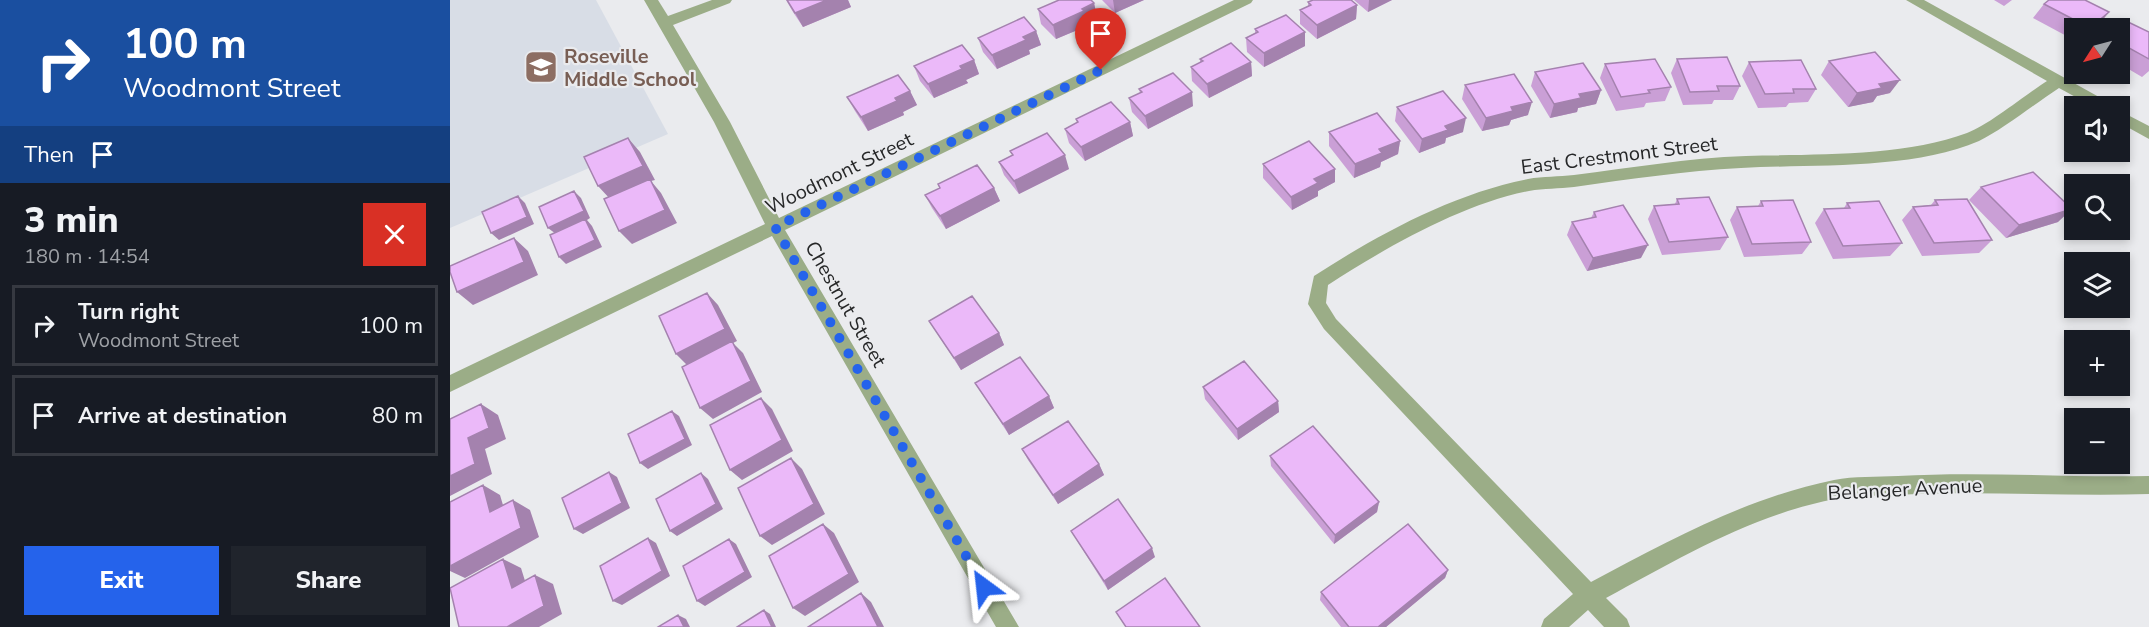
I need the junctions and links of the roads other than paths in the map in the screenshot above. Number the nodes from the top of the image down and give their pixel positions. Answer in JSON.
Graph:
{"nodes":[{"id":1,"x":651,"y":0,"type":"edge"},
{"id":2,"x":724,"y":0,"type":"edge"},
{"id":3,"x":1246,"y":0,"type":"edge"},
{"id":4,"x":1913,"y":0,"type":"edge"},
{"id":5,"x":664,"y":23,"type":"junction"},
{"id":6,"x":2058,"y":81,"type":"junction"},
{"id":7,"x":2085,"y":96,"type":"edge"},
{"id":8,"x":2130,"y":122,"type":"edge"},
{"id":9,"x":2149,"y":133,"type":"edge"},
{"id":10,"x":775,"y":227,"type":"junction"},
{"id":11,"x":450,"y":384,"type":"edge"},
{"id":12,"x":2149,"y":485,"type":"edge"},
{"id":13,"x":1588,"y":596,"type":"junction"},
{"id":14,"x":1008,"y":627,"type":"edge"},
{"id":15,"x":1552,"y":627,"type":"edge"},
{"id":16,"x":1619,"y":627,"type":"edge"}],
"edges":[{"from":1,"to":5,"type":"street","name":"Chestnut Street"},
{"from":2,"to":5,"type":"street"},
{"from":3,"to":10,"type":"street","name":"Woodmont Street"},
{"from":4,"to":6,"type":"street"},
{"from":5,"to":10,"type":"street","name":"Chestnut Street"},
{"from":6,"to":7,"type":"street"},
{"from":6,"to":13,"type":"street","name":"East Crestmont Street"},
{"from":8,"to":9,"type":"street"},
{"from":10,"to":11,"type":"street","name":"Woodmont Street"},
{"from":10,"to":14,"type":"street","name":"Chestnut Street"},
{"from":12,"to":13,"type":"street","name":"Belanger Avenue"},
{"from":13,"to":15,"type":"street","name":"Belanger Avenue"},
{"from":13,"to":16,"type":"street"}]}
